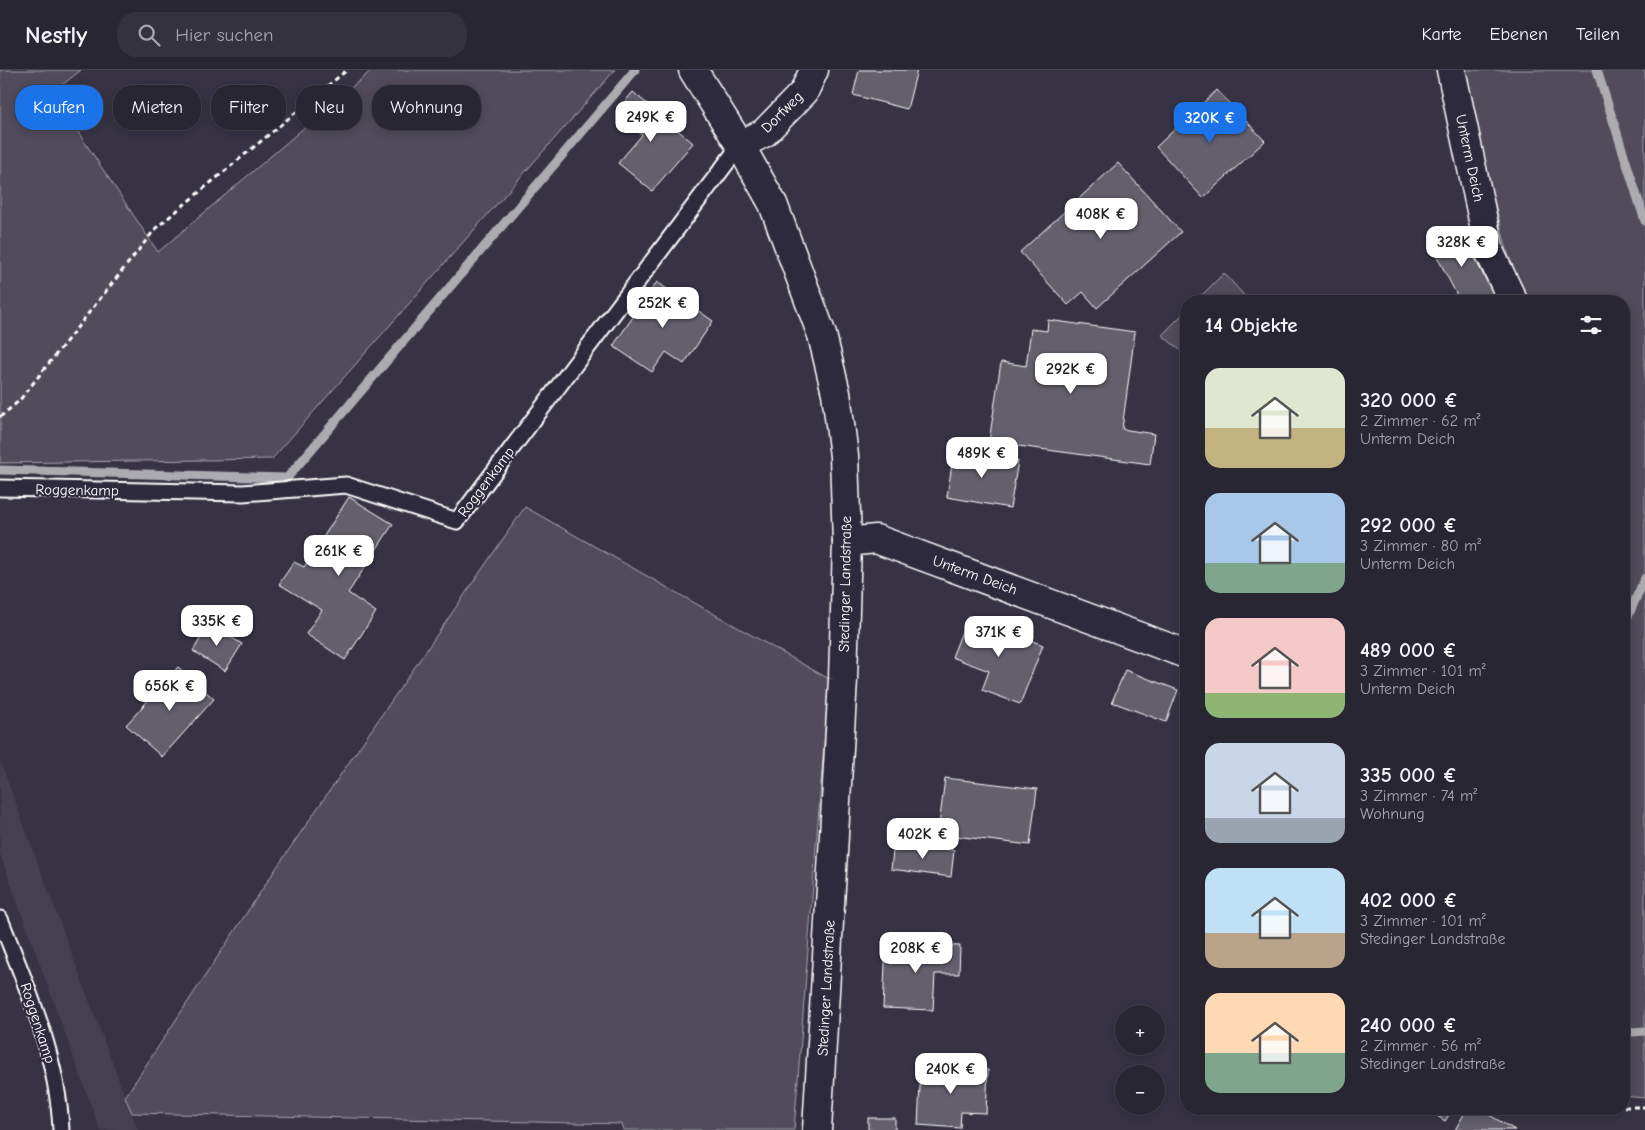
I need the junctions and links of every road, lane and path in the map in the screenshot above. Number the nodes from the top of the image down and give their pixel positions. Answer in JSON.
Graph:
{"nodes":[{"id":1,"x":347,"y":70,"type":"edge"},
{"id":2,"x":693,"y":70,"type":"edge"},
{"id":3,"x":814,"y":70,"type":"edge"},
{"id":4,"x":1451,"y":70,"type":"edge"},
{"id":5,"x":740,"y":145,"type":"junction"},
{"id":6,"x":1510,"y":295,"type":"edge"},
{"id":7,"x":0,"y":417,"type":"edge"},
{"id":8,"x":0,"y":488,"type":"edge"},
{"id":9,"x":846,"y":542,"type":"junction"},
{"id":10,"x":1180,"y":652,"type":"edge"},
{"id":11,"x":0,"y":919,"type":"edge"},
{"id":12,"x":1630,"y":1107,"type":"edge"},
{"id":13,"x":1645,"y":1107,"type":"edge"},
{"id":14,"x":60,"y":1130,"type":"edge"},
{"id":15,"x":817,"y":1130,"type":"edge"}],
"edges":[{"from":1,"to":7,"type":"path"},
{"from":2,"to":5,"type":"main road","name":"Stedinger Landstraße"},
{"from":3,"to":5,"type":"main road","name":"Dorfweg"},
{"from":4,"to":6,"type":"main road","name":"Unterm Deich"},
{"from":5,"to":8,"type":"lane","name":"Roggenkamp"},
{"from":5,"to":9,"type":"main road","name":"Stedinger Landstraße"},
{"from":9,"to":10,"type":"main road","name":"Unterm Deich"},
{"from":9,"to":15,"type":"main road","name":"Stedinger Landstraße"},
{"from":11,"to":14,"type":"lane","name":"Roggenkamp"},
{"from":12,"to":13,"type":"path"}]}
